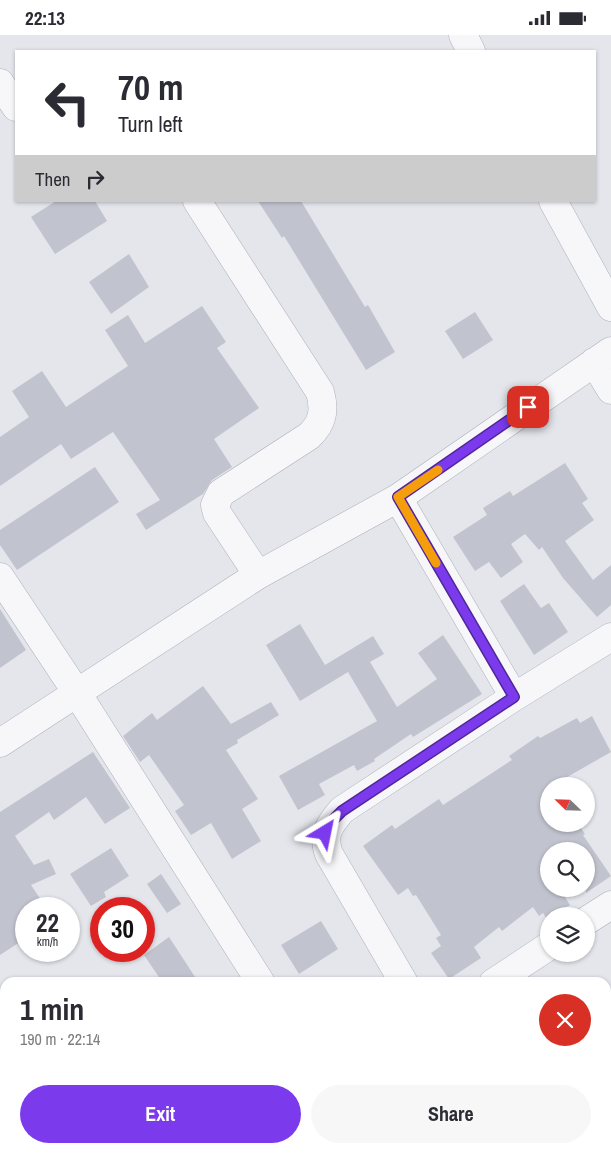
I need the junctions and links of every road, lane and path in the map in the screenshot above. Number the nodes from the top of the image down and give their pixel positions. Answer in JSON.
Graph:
{"nodes":[{"id":1,"x":462,"y":35,"type":"edge"},
{"id":2,"x":470,"y":50,"type":"edge"},
{"id":3,"x":0,"y":83,"type":"edge"},
{"id":4,"x":15,"y":106,"type":"edge"},
{"id":5,"x":198,"y":202,"type":"edge"},
{"id":6,"x":554,"y":202,"type":"edge"},
{"id":7,"x":611,"y":307,"type":"edge"},
{"id":8,"x":602,"y":356,"type":"edge"},
{"id":9,"x":611,"y":389,"type":"edge"},
{"id":10,"x":398,"y":497,"type":"junction"},
{"id":11,"x":258,"y":575,"type":"junction"},
{"id":12,"x":0,"y":577,"type":"edge"},
{"id":13,"x":611,"y":637,"type":"edge"},
{"id":14,"x":77,"y":693,"type":"junction"},
{"id":15,"x":514,"y":697,"type":"junction"},
{"id":16,"x":0,"y":743,"type":"edge"},
{"id":17,"x":611,"y":905,"type":"edge"},
{"id":18,"x":595,"y":915,"type":"edge"},
{"id":19,"x":540,"y":952,"type":"edge"},
{"id":20,"x":257,"y":977,"type":"edge"},
{"id":21,"x":400,"y":977,"type":"edge"},
{"id":22,"x":502,"y":977,"type":"edge"}],
"edges":[{"from":1,"to":2,"type":"street"},
{"from":3,"to":4,"type":"street"},
{"from":5,"to":11,"type":"street"},
{"from":6,"to":7,"type":"street"},
{"from":8,"to":9,"type":"street"},
{"from":8,"to":10,"type":"street"},
{"from":10,"to":11,"type":"street"},
{"from":10,"to":15,"type":"street"},
{"from":11,"to":14,"type":"street"},
{"from":12,"to":14,"type":"street"},
{"from":13,"to":15,"type":"street"},
{"from":14,"to":16,"type":"street"},
{"from":14,"to":20,"type":"street"},
{"from":15,"to":21,"type":"street"},
{"from":17,"to":18,"type":"street"},
{"from":19,"to":22,"type":"street"}]}
